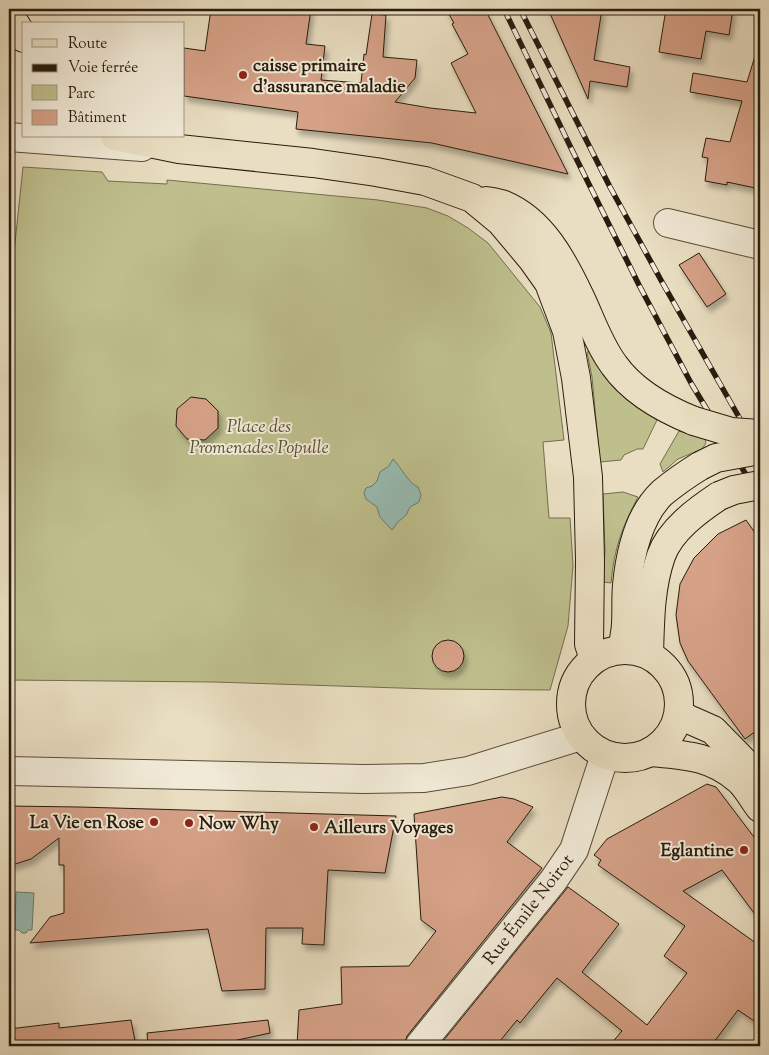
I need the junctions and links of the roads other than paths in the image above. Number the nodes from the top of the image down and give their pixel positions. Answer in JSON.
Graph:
{"nodes":[{"id":1,"x":9,"y":14,"type":"edge"},
{"id":2,"x":22,"y":35,"type":"edge"},
{"id":3,"x":9,"y":137,"type":"edge"},
{"id":4,"x":22,"y":137,"type":"edge"},
{"id":5,"x":44,"y":138,"type":"edge"},
{"id":6,"x":125,"y":138,"type":"edge"},
{"id":7,"x":179,"y":149,"type":"junction"},
{"id":8,"x":472,"y":198,"type":"junction"},
{"id":9,"x":668,"y":222,"type":"dead end"},
{"id":10,"x":760,"y":245,"type":"edge"},
{"id":11,"x":760,"y":434,"type":"edge"},
{"id":12,"x":760,"y":450,"type":"edge"},
{"id":13,"x":760,"y":485,"type":"edge"},
{"id":14,"x":621,"y":650,"type":"junction"},
{"id":15,"x":649,"y":655,"type":"junction"},
{"id":16,"x":594,"y":659,"type":"junction"},
{"id":17,"x":679,"y":715,"type":"junction"},
{"id":18,"x":581,"y":736,"type":"junction"},
{"id":19,"x":651,"y":752,"type":"junction"},
{"id":20,"x":605,"y":754,"type":"junction"},
{"id":21,"x":9,"y":771,"type":"edge"},
{"id":22,"x":760,"y":781,"type":"edge"},
{"id":23,"x":760,"y":808,"type":"edge"},
{"id":24,"x":419,"y":1046,"type":"edge"}],
"edges":[{"from":1,"to":2,"type":"main road"},
{"from":3,"to":4,"type":"street"},
{"from":5,"to":7,"type":"street"},
{"from":6,"to":7,"type":"main road"},
{"from":7,"to":8,"type":"main road"},
{"from":8,"to":11,"type":"main road","bridge":true},
{"from":8,"to":16,"type":"main road"},
{"from":9,"to":10,"type":"street"},
{"from":12,"to":14,"type":"main road","bridge":true},
{"from":13,"to":15,"type":"main road","bridge":true},
{"from":14,"to":15,"type":"main road"},
{"from":14,"to":16,"type":"main road"},
{"from":15,"to":17,"type":"main road"},
{"from":16,"to":18,"type":"main road"},
{"from":17,"to":19,"type":"main road"},
{"from":17,"to":22,"type":"main road"},
{"from":18,"to":20,"type":"main road"},
{"from":18,"to":21,"type":"street"},
{"from":19,"to":20,"type":"main road"},
{"from":19,"to":23,"type":"main road"},
{"from":20,"to":24,"type":"street","name":"Rue Émile Noirot"}]}
